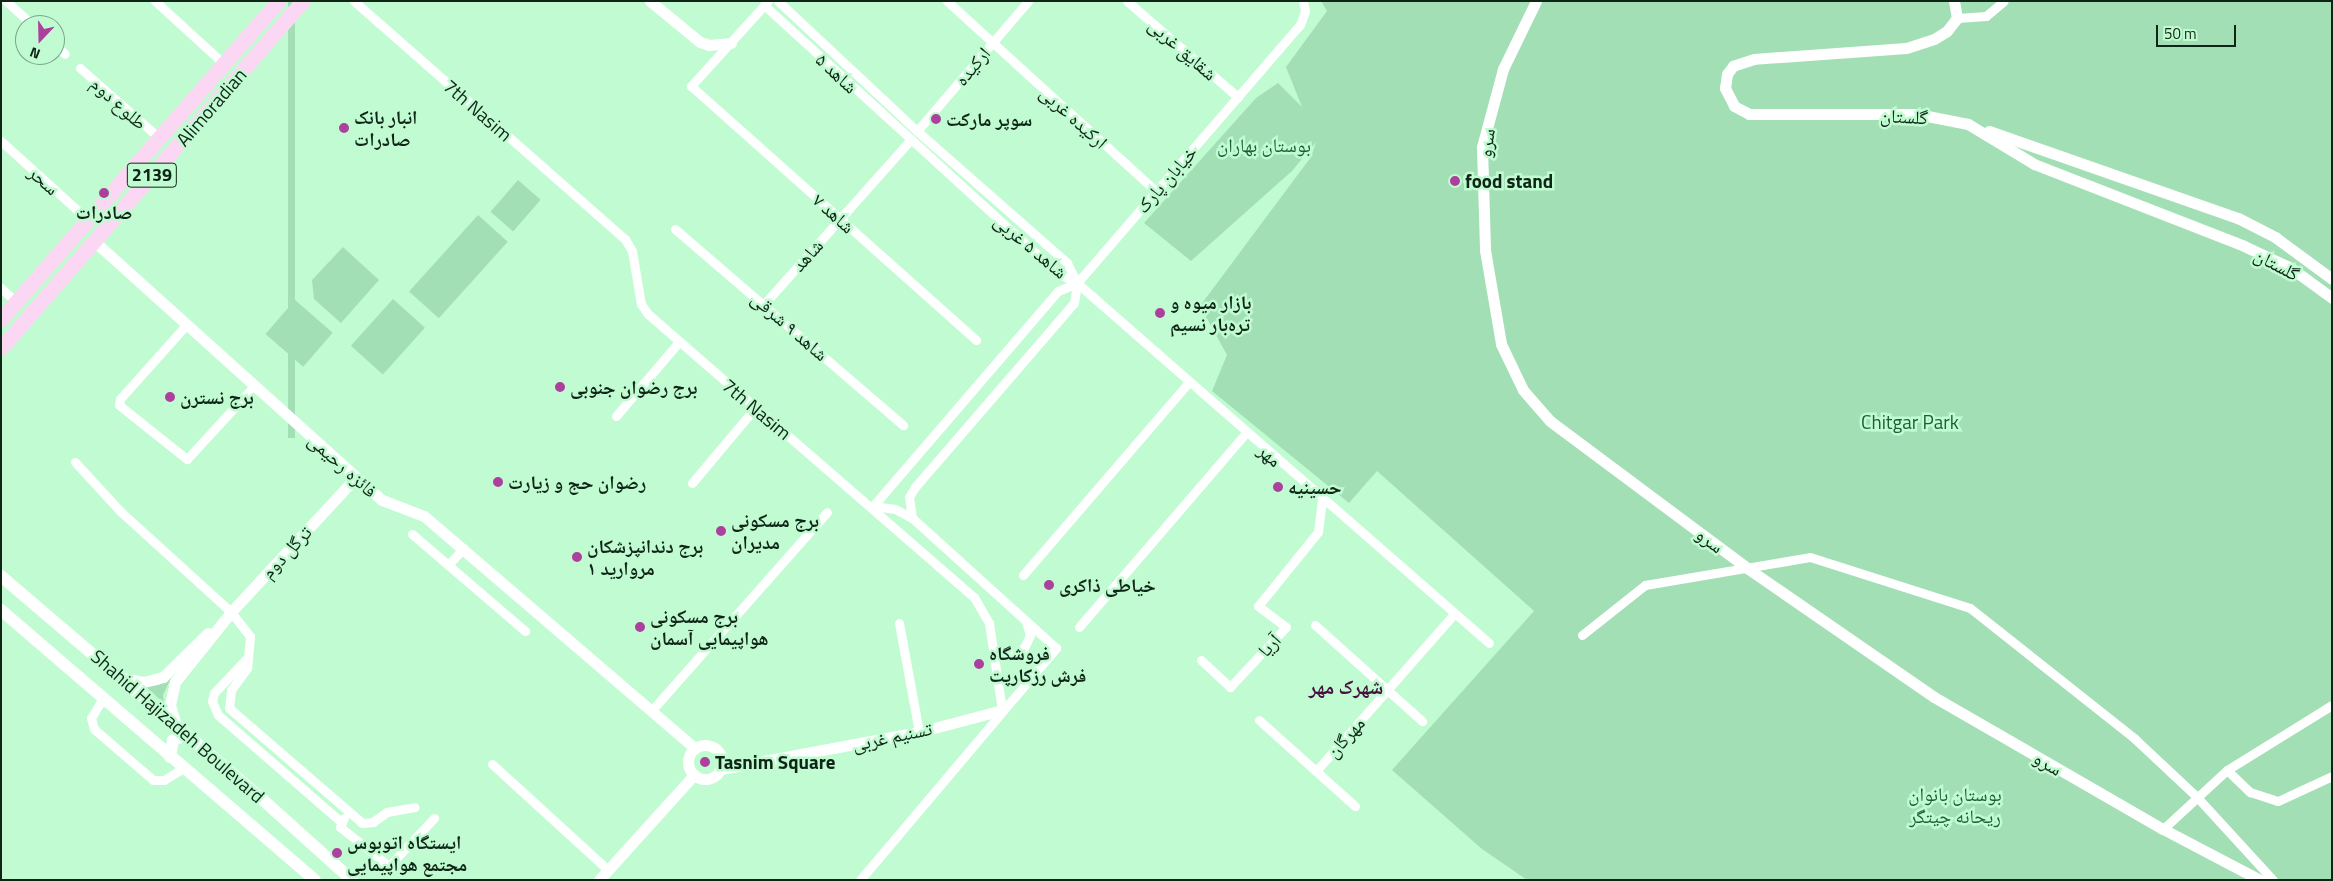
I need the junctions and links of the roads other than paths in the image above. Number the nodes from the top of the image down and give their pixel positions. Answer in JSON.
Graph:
{"nodes":[{"id":1,"x":6,"y":1,"type":"edge"},
{"id":2,"x":155,"y":1,"type":"edge"},
{"id":3,"x":278,"y":1,"type":"edge"},
{"id":4,"x":303,"y":1,"type":"edge"},
{"id":5,"x":354,"y":1,"type":"edge"},
{"id":6,"x":650,"y":1,"type":"edge"},
{"id":7,"x":778,"y":1,"type":"edge"},
{"id":8,"x":947,"y":1,"type":"edge"},
{"id":9,"x":1028,"y":1,"type":"edge"},
{"id":10,"x":1128,"y":1,"type":"edge"},
{"id":11,"x":1536,"y":1,"type":"edge"},
{"id":12,"x":1954,"y":1,"type":"edge"},
{"id":13,"x":2004,"y":1,"type":"edge"},
{"id":14,"x":1303,"y":2,"type":"edge"},
{"id":15,"x":766,"y":3,"type":"edge"},
{"id":16,"x":22,"y":15,"type":"edge"},
{"id":17,"x":1958,"y":18,"type":"junction"},
{"id":18,"x":992,"y":42,"type":"junction"},
{"id":19,"x":731,"y":44,"type":"junction"},
{"id":20,"x":223,"y":63,"type":"junction"},
{"id":21,"x":80,"y":68,"type":"dead end"},
{"id":22,"x":1238,"y":97,"type":"junction"},
{"id":23,"x":1968,"y":124,"type":"junction"},
{"id":24,"x":917,"y":131,"type":"junction"},
{"id":25,"x":159,"y":138,"type":"junction"},
{"id":26,"x":910,"y":140,"type":"junction"},
{"id":27,"x":1,"y":141,"type":"edge"},
{"id":28,"x":1156,"y":191,"type":"junction"},
{"id":29,"x":840,"y":218,"type":"junction"},
{"id":30,"x":87,"y":219,"type":"junction"},
{"id":31,"x":675,"y":229,"type":"dead end"},
{"id":32,"x":94,"y":241,"type":"junction"},
{"id":33,"x":2332,"y":279,"type":"edge"},
{"id":34,"x":1077,"y":283,"type":"junction"},
{"id":35,"x":1,"y":288,"type":"edge"},
{"id":36,"x":2332,"y":298,"type":"edge"},
{"id":37,"x":16,"y":302,"type":"junction"},
{"id":38,"x":765,"y":303,"type":"junction"},
{"id":39,"x":1,"y":319,"type":"edge"},
{"id":40,"x":187,"y":324,"type":"junction"},
{"id":41,"x":976,"y":340,"type":"dead end"},
{"id":42,"x":678,"y":343,"type":"junction"},
{"id":43,"x":1,"y":348,"type":"edge"},
{"id":44,"x":1189,"y":382,"type":"junction"},
{"id":45,"x":255,"y":385,"type":"junction"},
{"id":46,"x":755,"y":408,"type":"junction"},
{"id":47,"x":616,"y":416,"type":"dead end"},
{"id":48,"x":903,"y":425,"type":"dead end"},
{"id":49,"x":1246,"y":433,"type":"junction"},
{"id":50,"x":75,"y":462,"type":"dead end"},
{"id":51,"x":356,"y":477,"type":"junction"},
{"id":52,"x":692,"y":484,"type":"dead end"},
{"id":53,"x":1322,"y":500,"type":"junction"},
{"id":54,"x":872,"y":506,"type":"junction"},
{"id":55,"x":827,"y":512,"type":"dead end"},
{"id":56,"x":912,"y":518,"type":"junction"},
{"id":57,"x":412,"y":534,"type":"dead end"},
{"id":58,"x":464,"y":548,"type":"junction"},
{"id":59,"x":448,"y":565,"type":"junction"},
{"id":60,"x":1747,"y":568,"type":"junction"},
{"id":61,"x":1023,"y":575,"type":"dead end"},
{"id":62,"x":1,"y":576,"type":"edge"},
{"id":63,"x":1,"y":610,"type":"edge"},
{"id":64,"x":230,"y":612,"type":"junction"},
{"id":65,"x":1454,"y":614,"type":"junction"},
{"id":66,"x":1026,"y":621,"type":"junction"},
{"id":67,"x":899,"y":623,"type":"dead end"},
{"id":68,"x":1315,"y":625,"type":"dead end"},
{"id":69,"x":1079,"y":627,"type":"dead end"},
{"id":70,"x":216,"y":628,"type":"junction"},
{"id":71,"x":525,"y":631,"type":"dead end"},
{"id":72,"x":1582,"y":635,"type":"dead end"},
{"id":73,"x":1489,"y":643,"type":"dead end"},
{"id":74,"x":994,"y":653,"type":"junction"},
{"id":75,"x":246,"y":659,"type":"junction"},
{"id":76,"x":1201,"y":660,"type":"dead end"},
{"id":77,"x":123,"y":678,"type":"junction"},
{"id":78,"x":1387,"y":690,"type":"junction"},
{"id":79,"x":103,"y":698,"type":"junction"},
{"id":80,"x":2332,"y":706,"type":"edge"},
{"id":81,"x":652,"y":710,"type":"junction"},
{"id":82,"x":1002,"y":710,"type":"junction"},
{"id":83,"x":1259,"y":720,"type":"dead end"},
{"id":84,"x":1422,"y":721,"type":"dead end"},
{"id":85,"x":181,"y":731,"type":"junction"},
{"id":86,"x":919,"y":732,"type":"junction"},
{"id":87,"x":696,"y":748,"type":"junction"},
{"id":88,"x":170,"y":757,"type":"junction"},
{"id":89,"x":492,"y":764,"type":"dead end"},
{"id":90,"x":183,"y":768,"type":"junction"},
{"id":91,"x":722,"y":769,"type":"junction"},
{"id":92,"x":2227,"y":770,"type":"junction"},
{"id":93,"x":1316,"y":771,"type":"junction"},
{"id":94,"x":694,"y":775,"type":"junction"},
{"id":95,"x":2332,"y":776,"type":"edge"},
{"id":96,"x":2196,"y":796,"type":"junction"},
{"id":97,"x":1356,"y":806,"type":"dead end"},
{"id":98,"x":415,"y":807,"type":"dead end"},
{"id":99,"x":349,"y":812,"type":"junction"},
{"id":100,"x":434,"y":818,"type":"dead end"},
{"id":101,"x":341,"y":822,"type":"junction"},
{"id":102,"x":2163,"y":829,"type":"junction"},
{"id":103,"x":608,"y":870,"type":"junction"},
{"id":104,"x":315,"y":880,"type":"edge"},
{"id":105,"x":352,"y":880,"type":"edge"},
{"id":106,"x":599,"y":880,"type":"edge"},
{"id":107,"x":860,"y":880,"type":"edge"},
{"id":108,"x":2260,"y":880,"type":"edge"},
{"id":109,"x":2273,"y":880,"type":"edge"}],
"edges":[{"from":1,"to":16,"type":"street"},
{"from":2,"to":20,"type":"street"},
{"from":3,"to":20,"type":"main road","name":"Alimoradian","number":"2139"},
{"from":4,"to":32,"type":"main road","name":"Alimoradian","number":"2139"},
{"from":5,"to":42,"type":"street","name":"7th Nasim"},
{"from":6,"to":19,"type":"street"},
{"from":7,"to":24,"type":"street","name":"شاهد ۵"},
{"from":8,"to":18,"type":"street","name":"ارکیده غربی"},
{"from":9,"to":18,"type":"street","name":"ارکیده"},
{"from":10,"to":22,"type":"street","name":"شقایق غربی"},
{"from":11,"to":60,"type":"street","name":"سرو"},
{"from":12,"to":17,"type":"street"},
{"from":13,"to":17,"type":"street"},
{"from":14,"to":22,"type":"street","name":"خیابان پارک"},
{"from":15,"to":19,"type":"street"},
{"from":15,"to":26,"type":"street","name":"شاهد ۵"},
{"from":17,"to":23,"type":"street","name":"گلستان"},
{"from":18,"to":24,"type":"street","name":"ارکیده"},
{"from":18,"to":28,"type":"street","name":"ارکیده غربی"},
{"from":19,"to":29,"type":"street","name":"شاهد ۷"},
{"from":20,"to":25,"type":"main road","name":"Alimoradian","number":"2139"},
{"from":21,"to":25,"type":"street","name":"طلوع دوم"},
{"from":22,"to":28,"type":"street","name":"خیابان پارک"},
{"from":23,"to":33,"type":"street"},
{"from":23,"to":36,"type":"street","name":"گلستان"},
{"from":24,"to":34,"type":"street","name":"شاهد ۵ غربی"},
{"from":25,"to":30,"type":"main road","name":"Alimoradian","number":"2139"},
{"from":26,"to":29,"type":"street","name":"شاهد"},
{"from":26,"to":34,"type":"street","name":"شاهد ۵ غربی"},
{"from":27,"to":30,"type":"street","name":"سحر"},
{"from":28,"to":34,"type":"street","name":"خیابان پارک"},
{"from":29,"to":38,"type":"street","name":"شاهد"},
{"from":29,"to":41,"type":"street","name":"شاهد ۷"},
{"from":30,"to":37,"type":"main road","name":"Alimoradian","number":"2139"},
{"from":31,"to":38,"type":"street","name":"شاهد ۹ شرقی"},
{"from":32,"to":40,"type":"street","name":"فائزه رحیمی"},
{"from":32,"to":43,"type":"main road","name":"Alimoradian","number":"2139"},
{"from":34,"to":44,"type":"street","name":"مهر"},
{"from":34,"to":54,"type":"street","name":"خیابان پارک"},
{"from":34,"to":56,"type":"street","name":"خیابان پارک"},
{"from":35,"to":37,"type":"street"},
{"from":37,"to":39,"type":"main road","name":"Alimoradian","number":"2139"},
{"from":38,"to":48,"type":"street","name":"شاهد ۹ شرقی"},
{"from":40,"to":45,"type":"street","name":"فائزه رحیمی"},
{"from":40,"to":45,"type":"street"},
{"from":42,"to":46,"type":"street","name":"7th Nasim"},
{"from":42,"to":47,"type":"street"},
{"from":44,"to":49,"type":"street","name":"مهر"},
{"from":44,"to":61,"type":"street"},
{"from":45,"to":51,"type":"street","name":"فائزه رحیمی"},
{"from":46,"to":52,"type":"street"},
{"from":46,"to":54,"type":"street","name":"7th Nasim"},
{"from":49,"to":53,"type":"street","name":"مهر"},
{"from":49,"to":69,"type":"street"},
{"from":50,"to":64,"type":"street"},
{"from":51,"to":58,"type":"street","name":"فائزه رحیمی"},
{"from":51,"to":64,"type":"street","name":"ترگل دوم"},
{"from":53,"to":65,"type":"street","name":"مهر"},
{"from":53,"to":76,"type":"street","name":"آریا"},
{"from":54,"to":56,"type":"street"},
{"from":54,"to":74,"type":"street","name":"7th Nasim"},
{"from":55,"to":81,"type":"street"},
{"from":56,"to":66,"type":"street"},
{"from":57,"to":59,"type":"street"},
{"from":58,"to":59,"type":"street"},
{"from":58,"to":81,"type":"street","name":"فائزه رحیمی"},
{"from":59,"to":71,"type":"street"},
{"from":60,"to":72,"type":"street"},
{"from":60,"to":96,"type":"street"},
{"from":60,"to":102,"type":"street","name":"سرو"},
{"from":62,"to":77,"type":"main road","name":"Shahid Hajizadeh Boulevard"},
{"from":63,"to":79,"type":"main road","name":"Shahid Hajizadeh Boulevard"},
{"from":64,"to":70,"type":"street","name":"ترگل دوم"},
{"from":64,"to":75,"type":"street"},
{"from":65,"to":73,"type":"street","name":"مهر"},
{"from":65,"to":78,"type":"street","name":"مهرگان"},
{"from":66,"to":74,"type":"street"},
{"from":66,"to":82,"type":"street"},
{"from":67,"to":86,"type":"street"},
{"from":68,"to":78,"type":"street"},
{"from":70,"to":77,"type":"street","name":"ترگل دوم"},
{"from":70,"to":85,"type":"street","name":"ترگل دوم"},
{"from":74,"to":82,"type":"street","name":"7th Nasim"},
{"from":75,"to":99,"type":"street"},
{"from":75,"to":101,"type":"street"},
{"from":77,"to":85,"type":"main road","name":"Shahid Hajizadeh Boulevard"},
{"from":78,"to":84,"type":"street"},
{"from":78,"to":93,"type":"street","name":"مهرگان"},
{"from":79,"to":88,"type":"main road","name":"Shahid Hajizadeh Boulevard"},
{"from":79,"to":90,"type":"street"},
{"from":80,"to":92,"type":"street"},
{"from":81,"to":87,"type":"street","name":"فائزه رحیمی"},
{"from":82,"to":86,"type":"street","name":"تسنیم غربی"},
{"from":82,"to":107,"type":"street"},
{"from":83,"to":93,"type":"street"},
{"from":85,"to":88,"type":"main road"},
{"from":85,"to":105,"type":"main road","name":"Shahid Hajizadeh Boulevard"},
{"from":86,"to":91,"type":"street","name":"تسنیم غربی"},
{"from":87,"to":91,"type":"street"},
{"from":87,"to":94,"type":"street"},
{"from":88,"to":90,"type":"main road","name":"Shahid Hajizadeh Boulevard"},
{"from":89,"to":103,"type":"street"},
{"from":90,"to":104,"type":"main road","name":"Shahid Hajizadeh Boulevard"},
{"from":91,"to":94,"type":"street"},
{"from":92,"to":95,"type":"street"},
{"from":92,"to":96,"type":"street"},
{"from":93,"to":97,"type":"street"},
{"from":94,"to":103,"type":"street"},
{"from":96,"to":102,"type":"street"},
{"from":96,"to":109,"type":"street"},
{"from":98,"to":99,"type":"street"},
{"from":99,"to":101,"type":"street"},
{"from":100,"to":101,"type":"street"},
{"from":102,"to":108,"type":"street","name":"سرو"},
{"from":103,"to":106,"type":"street"}]}
